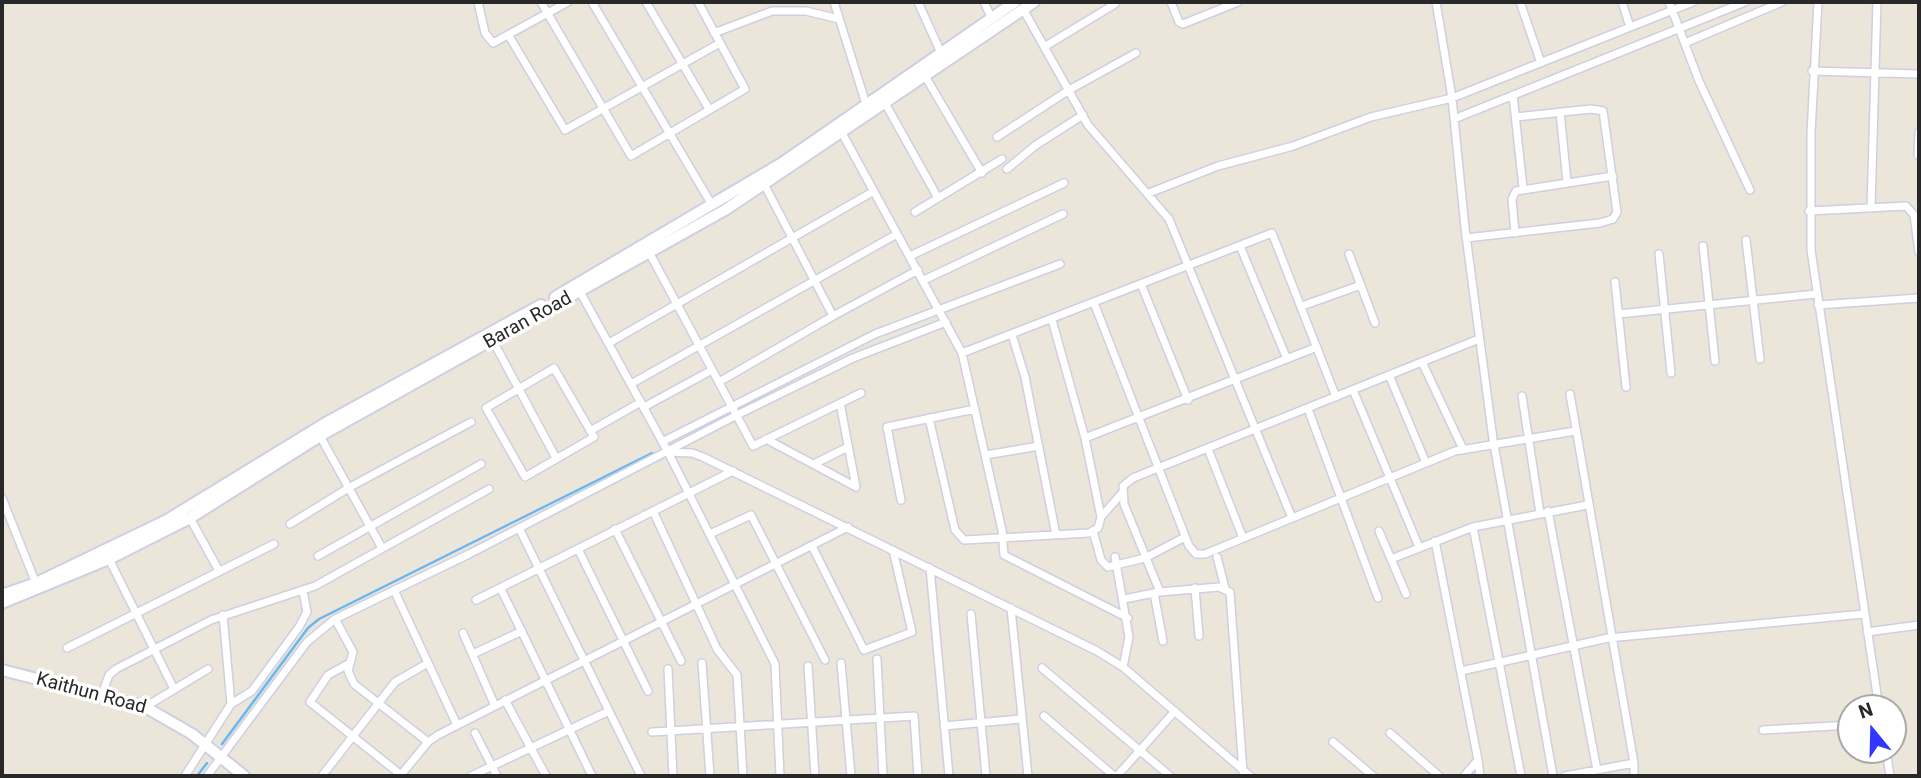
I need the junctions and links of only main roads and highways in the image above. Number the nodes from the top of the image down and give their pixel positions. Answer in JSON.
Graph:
{"nodes":[{"id":1,"x":1034,"y":2,"type":"edge"},
{"id":2,"x":1017,"y":4,"type":"edge"},
{"id":3,"x":578,"y":288,"type":"junction"},
{"id":4,"x":251,"y":473,"type":"junction"},
{"id":5,"x":37,"y":586,"type":"junction"},
{"id":6,"x":2,"y":594,"type":"edge"},
{"id":7,"x":2,"y":603,"type":"edge"},
{"id":8,"x":2,"y":670,"type":"edge"},
{"id":9,"x":244,"y":776,"type":"edge"}],
"edges":[{"from":1,"to":2,"type":"main road","name":"Baran Road"},
{"from":2,"to":3,"type":"main road","name":"Baran Road"},
{"from":2,"to":3,"type":"main road","name":"Baran Road"},
{"from":3,"to":4,"type":"main road","name":"Baran Road"},
{"from":3,"to":4,"type":"main road","name":"Baran Road"},
{"from":4,"to":5,"type":"main road","name":"Baran Road"},
{"from":4,"to":5,"type":"main road","name":"Baran Road"},
{"from":5,"to":6,"type":"main road","name":"Baran Road"},
{"from":5,"to":7,"type":"main road","name":"Baran Road"},
{"from":8,"to":9,"type":"main road","name":"Kaithun Road"}]}
